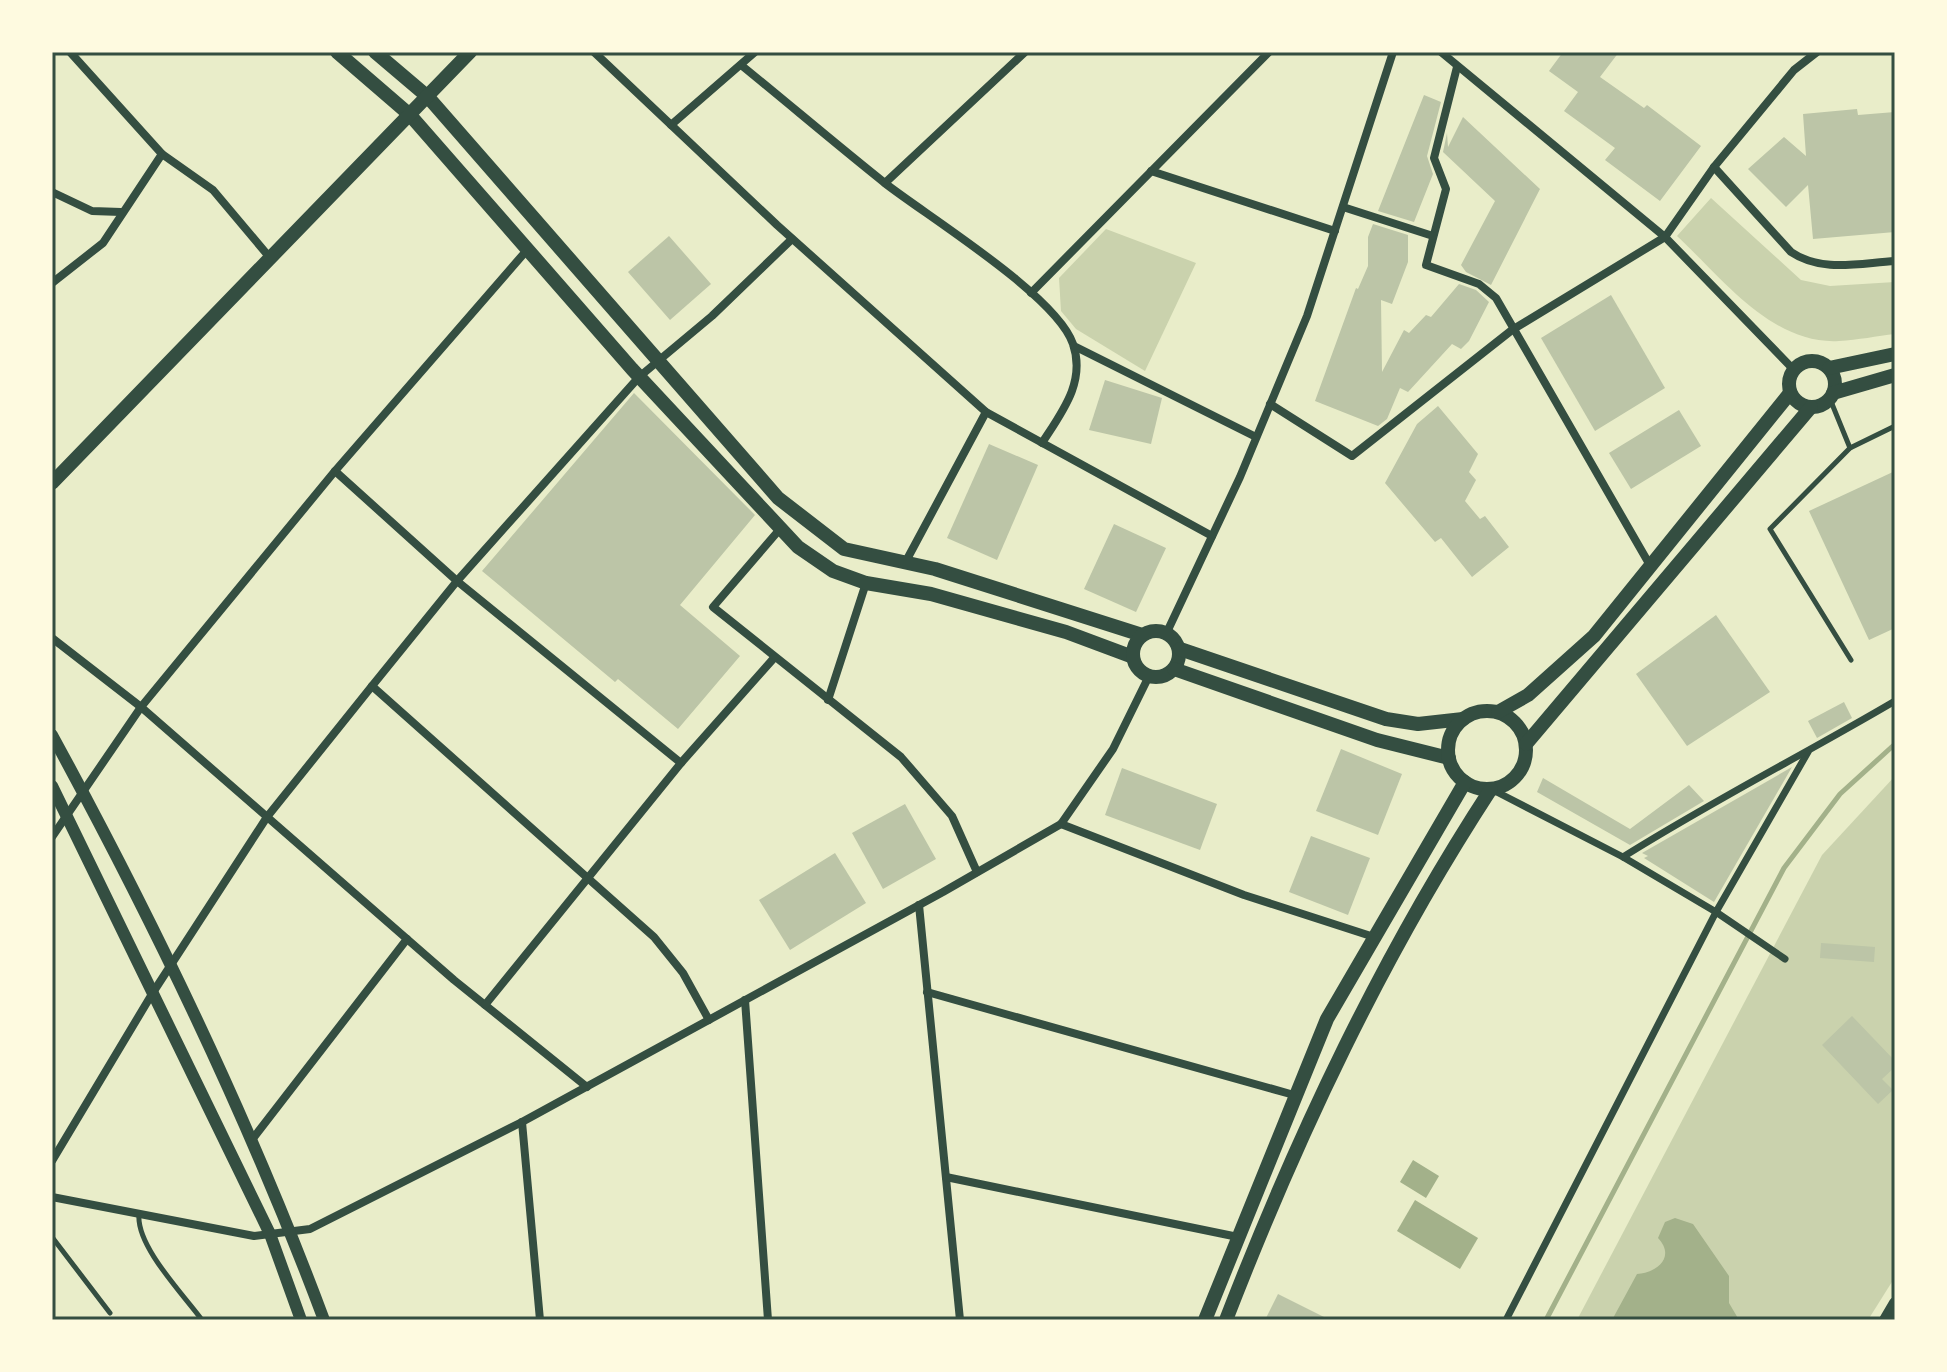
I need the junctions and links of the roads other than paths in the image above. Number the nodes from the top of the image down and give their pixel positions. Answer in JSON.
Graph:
{"nodes":[{"id":1,"x":70,"y":52,"type":"edge"},
{"id":2,"x":337,"y":52,"type":"edge"},
{"id":3,"x":375,"y":52,"type":"edge"},
{"id":4,"x":470,"y":52,"type":"edge"},
{"id":5,"x":594,"y":52,"type":"edge"},
{"id":6,"x":755,"y":52,"type":"edge"},
{"id":7,"x":1025,"y":52,"type":"edge"},
{"id":8,"x":1269,"y":52,"type":"edge"},
{"id":9,"x":1393,"y":52,"type":"edge"},
{"id":10,"x":1441,"y":52,"type":"edge"},
{"id":11,"x":1817,"y":52,"type":"edge"},
{"id":12,"x":741,"y":65,"type":"junction"},
{"id":13,"x":1457,"y":67,"type":"junction"},
{"id":14,"x":428,"y":97,"type":"junction"},
{"id":15,"x":410,"y":115,"type":"junction"},
{"id":16,"x":671,"y":125,"type":"junction"},
{"id":17,"x":162,"y":154,"type":"junction"},
{"id":18,"x":1714,"y":167,"type":"junction"},
{"id":19,"x":1151,"y":171,"type":"junction"},
{"id":20,"x":885,"y":183,"type":"junction"},
{"id":21,"x":52,"y":192,"type":"edge"},
{"id":22,"x":1343,"y":207,"type":"junction"},
{"id":23,"x":121,"y":212,"type":"junction"},
{"id":24,"x":1335,"y":231,"type":"junction"},
{"id":25,"x":1433,"y":236,"type":"junction"},
{"id":26,"x":1665,"y":237,"type":"junction"},
{"id":27,"x":792,"y":239,"type":"junction"},
{"id":28,"x":527,"y":250,"type":"junction"},
{"id":29,"x":271,"y":259,"type":"junction"},
{"id":30,"x":1895,"y":261,"type":"edge"},
{"id":31,"x":52,"y":283,"type":"edge"},
{"id":32,"x":1031,"y":293,"type":"junction"},
{"id":33,"x":1512,"y":330,"type":"junction"},
{"id":34,"x":1074,"y":346,"type":"junction"},
{"id":35,"x":1895,"y":354,"type":"edge"},
{"id":36,"x":657,"y":362,"type":"junction"},
{"id":37,"x":1829,"y":368,"type":"junction"},
{"id":38,"x":1793,"y":369,"type":"junction"},
{"id":39,"x":1895,"y":375,"type":"edge"},
{"id":40,"x":639,"y":377,"type":"junction"},
{"id":41,"x":1790,"y":393,"type":"junction"},
{"id":42,"x":1832,"y":396,"type":"junction"},
{"id":43,"x":1270,"y":404,"type":"junction"},
{"id":44,"x":1811,"y":407,"type":"junction"},
{"id":45,"x":986,"y":412,"type":"junction"},
{"id":46,"x":1895,"y":426,"type":"edge"},
{"id":47,"x":1256,"y":437,"type":"junction"},
{"id":48,"x":1042,"y":443,"type":"junction"},
{"id":49,"x":1850,"y":448,"type":"junction"},
{"id":50,"x":335,"y":471,"type":"junction"},
{"id":51,"x":52,"y":483,"type":"edge"},
{"id":52,"x":780,"y":529,"type":"junction"},
{"id":53,"x":1212,"y":536,"type":"junction"},
{"id":54,"x":904,"y":563,"type":"junction"},
{"id":55,"x":1651,"y":567,"type":"junction"},
{"id":56,"x":457,"y":581,"type":"junction"},
{"id":57,"x":866,"y":583,"type":"junction"},
{"id":58,"x":1167,"y":632,"type":"junction"},
{"id":59,"x":1142,"y":635,"type":"junction"},
{"id":60,"x":52,"y":638,"type":"edge"},
{"id":61,"x":1180,"y":649,"type":"junction"},
{"id":62,"x":1133,"y":657,"type":"junction"},
{"id":63,"x":774,"y":658,"type":"junction"},
{"id":64,"x":1851,"y":660,"type":"dead end"},
{"id":65,"x":1174,"y":669,"type":"junction"},
{"id":66,"x":1149,"y":676,"type":"junction"},
{"id":67,"x":372,"y":686,"type":"junction"},
{"id":68,"x":828,"y":700,"type":"junction"},
{"id":69,"x":1895,"y":701,"type":"edge"},
{"id":70,"x":141,"y":707,"type":"junction"},
{"id":71,"x":1498,"y":712,"type":"junction"},
{"id":72,"x":1463,"y":719,"type":"junction"},
{"id":73,"x":52,"y":735,"type":"edge"},
{"id":74,"x":1526,"y":744,"type":"junction"},
{"id":75,"x":1808,"y":752,"type":"junction"},
{"id":76,"x":1449,"y":758,"type":"junction"},
{"id":77,"x":681,"y":763,"type":"junction"},
{"id":78,"x":1465,"y":782,"type":"junction"},
{"id":79,"x":52,"y":786,"type":"edge"},
{"id":80,"x":1491,"y":789,"type":"junction"},
{"id":81,"x":83,"y":792,"type":"junction"},
{"id":82,"x":67,"y":815,"type":"junction"},
{"id":83,"x":267,"y":817,"type":"junction"},
{"id":84,"x":1061,"y":824,"type":"junction"},
{"id":85,"x":52,"y":837,"type":"edge"},
{"id":86,"x":1623,"y":857,"type":"junction"},
{"id":87,"x":977,"y":872,"type":"junction"},
{"id":88,"x":587,"y":879,"type":"junction"},
{"id":89,"x":919,"y":905,"type":"junction"},
{"id":90,"x":1716,"y":912,"type":"junction"},
{"id":91,"x":1374,"y":937,"type":"junction"},
{"id":92,"x":407,"y":939,"type":"junction"},
{"id":93,"x":1785,"y":959,"type":"dead end"},
{"id":94,"x":172,"y":964,"type":"junction"},
{"id":95,"x":927,"y":992,"type":"junction"},
{"id":96,"x":152,"y":994,"type":"junction"},
{"id":97,"x":745,"y":1000,"type":"junction"},
{"id":98,"x":485,"y":1005,"type":"junction"},
{"id":99,"x":709,"y":1020,"type":"junction"},
{"id":100,"x":587,"y":1087,"type":"junction"},
{"id":101,"x":1294,"y":1095,"type":"junction"},
{"id":102,"x":522,"y":1122,"type":"junction"},
{"id":103,"x":251,"y":1141,"type":"junction"},
{"id":104,"x":52,"y":1161,"type":"edge"},
{"id":105,"x":946,"y":1177,"type":"junction"},
{"id":106,"x":52,"y":1197,"type":"edge"},
{"id":107,"x":139,"y":1214,"type":"junction"},
{"id":108,"x":291,"y":1232,"type":"junction"},
{"id":109,"x":270,"y":1234,"type":"junction"},
{"id":110,"x":52,"y":1237,"type":"edge"},
{"id":111,"x":1238,"y":1237,"type":"junction"},
{"id":112,"x":1895,"y":1303,"type":"edge"},
{"id":113,"x":110,"y":1313,"type":"dead end"},
{"id":114,"x":202,"y":1320,"type":"edge"},
{"id":115,"x":301,"y":1320,"type":"edge"},
{"id":116,"x":324,"y":1320,"type":"edge"},
{"id":117,"x":540,"y":1320,"type":"edge"},
{"id":118,"x":768,"y":1320,"type":"edge"},
{"id":119,"x":960,"y":1320,"type":"edge"},
{"id":120,"x":1205,"y":1320,"type":"edge"},
{"id":121,"x":1226,"y":1320,"type":"edge"},
{"id":122,"x":1506,"y":1320,"type":"edge"},
{"id":123,"x":1885,"y":1320,"type":"edge"}],
"edges":[{"from":1,"to":17,"type":"street"},
{"from":2,"to":15,"type":"main road"},
{"from":3,"to":14,"type":"main road"},
{"from":4,"to":14,"type":"main road"},
{"from":5,"to":16,"type":"street"},
{"from":6,"to":12,"type":"street"},
{"from":7,"to":20,"type":"street"},
{"from":8,"to":19,"type":"street"},
{"from":9,"to":22,"type":"street"},
{"from":10,"to":13,"type":"street"},
{"from":11,"to":18,"type":"street"},
{"from":12,"to":16,"type":"street"},
{"from":12,"to":20,"type":"street"},
{"from":13,"to":25,"type":"street"},
{"from":13,"to":26,"type":"street"},
{"from":14,"to":15,"type":"main road"},
{"from":14,"to":36,"type":"main road"},
{"from":15,"to":28,"type":"main road"},
{"from":15,"to":29,"type":"main road"},
{"from":16,"to":27,"type":"street"},
{"from":17,"to":23,"type":"street"},
{"from":17,"to":29,"type":"street"},
{"from":18,"to":26,"type":"street"},
{"from":18,"to":30,"type":"street"},
{"from":19,"to":24,"type":"street"},
{"from":19,"to":32,"type":"street"},
{"from":20,"to":32,"type":"street"},
{"from":21,"to":23,"type":"street"},
{"from":22,"to":24,"type":"street"},
{"from":22,"to":25,"type":"street"},
{"from":23,"to":31,"type":"street"},
{"from":24,"to":43,"type":"street"},
{"from":25,"to":33,"type":"street"},
{"from":26,"to":33,"type":"street"},
{"from":26,"to":38,"type":"street"},
{"from":27,"to":36,"type":"street"},
{"from":27,"to":45,"type":"street"},
{"from":28,"to":40,"type":"main road"},
{"from":28,"to":50,"type":"street"},
{"from":29,"to":51,"type":"main road"},
{"from":32,"to":34,"type":"street"},
{"from":33,"to":43,"type":"street"},
{"from":33,"to":55,"type":"street"},
{"from":34,"to":47,"type":"street"},
{"from":34,"to":48,"type":"street"},
{"from":35,"to":37,"type":"main road"},
{"from":36,"to":40,"type":"street"},
{"from":36,"to":54,"type":"main road"},
{"from":37,"to":38,"type":"main road"},
{"from":37,"to":42,"type":"main road"},
{"from":38,"to":41,"type":"main road"},
{"from":39,"to":42,"type":"main road"},
{"from":40,"to":52,"type":"main road"},
{"from":40,"to":56,"type":"street"},
{"from":41,"to":44,"type":"main road"},
{"from":41,"to":55,"type":"main road"},
{"from":42,"to":44,"type":"main road"},
{"from":42,"to":49,"type":"lane"},
{"from":43,"to":47,"type":"street"},
{"from":44,"to":74,"type":"main road"},
{"from":45,"to":48,"type":"street"},
{"from":45,"to":54,"type":"street"},
{"from":46,"to":49,"type":"lane"},
{"from":47,"to":53,"type":"street"},
{"from":48,"to":53,"type":"street"},
{"from":49,"to":64,"type":"lane"},
{"from":50,"to":56,"type":"street"},
{"from":50,"to":70,"type":"street"},
{"from":52,"to":57,"type":"main road"},
{"from":52,"to":63,"type":"street"},
{"from":53,"to":58,"type":"street"},
{"from":54,"to":59,"type":"main road"},
{"from":55,"to":71,"type":"main road"},
{"from":56,"to":67,"type":"street"},
{"from":56,"to":77,"type":"street"},
{"from":57,"to":62,"type":"main road"},
{"from":57,"to":68,"type":"street"},
{"from":58,"to":59,"type":"main road"},
{"from":58,"to":61,"type":"main road"},
{"from":59,"to":62,"type":"main road"},
{"from":60,"to":70,"type":"street"},
{"from":61,"to":65,"type":"main road"},
{"from":61,"to":72,"type":"main road"},
{"from":62,"to":66,"type":"main road"},
{"from":63,"to":68,"type":"street"},
{"from":63,"to":77,"type":"street"},
{"from":65,"to":66,"type":"main road"},
{"from":65,"to":76,"type":"main road"},
{"from":66,"to":84,"type":"street"},
{"from":67,"to":83,"type":"street"},
{"from":67,"to":88,"type":"street"},
{"from":68,"to":87,"type":"street"},
{"from":69,"to":75,"type":"street"},
{"from":70,"to":81,"type":"street"},
{"from":70,"to":83,"type":"street"},
{"from":71,"to":72,"type":"main road"},
{"from":71,"to":74,"type":"main road"},
{"from":72,"to":76,"type":"main road"},
{"from":73,"to":81,"type":"street"},
{"from":74,"to":80,"type":"main road"},
{"from":75,"to":86,"type":"street"},
{"from":75,"to":90,"type":"street"},
{"from":76,"to":78,"type":"main road"},
{"from":77,"to":88,"type":"street"},
{"from":78,"to":80,"type":"main road"},
{"from":78,"to":91,"type":"main road"},
{"from":79,"to":82,"type":"street"},
{"from":80,"to":86,"type":"street"},
{"from":80,"to":121,"type":"main road"},
{"from":81,"to":82,"type":"street"},
{"from":81,"to":94,"type":"street"},
{"from":82,"to":85,"type":"street"},
{"from":82,"to":96,"type":"street"},
{"from":83,"to":92,"type":"street"},
{"from":83,"to":94,"type":"street"},
{"from":84,"to":87,"type":"street"},
{"from":84,"to":91,"type":"street"},
{"from":86,"to":90,"type":"street"},
{"from":87,"to":89,"type":"street"},
{"from":88,"to":98,"type":"street"},
{"from":88,"to":99,"type":"street"},
{"from":89,"to":95,"type":"street"},
{"from":89,"to":97,"type":"street"},
{"from":90,"to":93,"type":"street"},
{"from":90,"to":122,"type":"street"},
{"from":91,"to":101,"type":"main road"},
{"from":92,"to":98,"type":"street"},
{"from":92,"to":103,"type":"street"},
{"from":94,"to":96,"type":"street"},
{"from":94,"to":103,"type":"street"},
{"from":95,"to":101,"type":"street"},
{"from":95,"to":105,"type":"street"},
{"from":96,"to":104,"type":"street"},
{"from":96,"to":109,"type":"street"},
{"from":97,"to":99,"type":"street"},
{"from":97,"to":118,"type":"street"},
{"from":98,"to":100,"type":"street"},
{"from":99,"to":100,"type":"street"},
{"from":100,"to":102,"type":"street"},
{"from":101,"to":111,"type":"main road"},
{"from":102,"to":108,"type":"street"},
{"from":102,"to":117,"type":"street"},
{"from":103,"to":108,"type":"street"},
{"from":105,"to":111,"type":"street"},
{"from":105,"to":119,"type":"street"},
{"from":106,"to":107,"type":"street"},
{"from":107,"to":109,"type":"street"},
{"from":107,"to":114,"type":"lane"},
{"from":108,"to":109,"type":"street"},
{"from":108,"to":116,"type":"street"},
{"from":109,"to":115,"type":"street"},
{"from":110,"to":113,"type":"lane"},
{"from":111,"to":120,"type":"main road"},
{"from":112,"to":123,"type":"street"}]}
